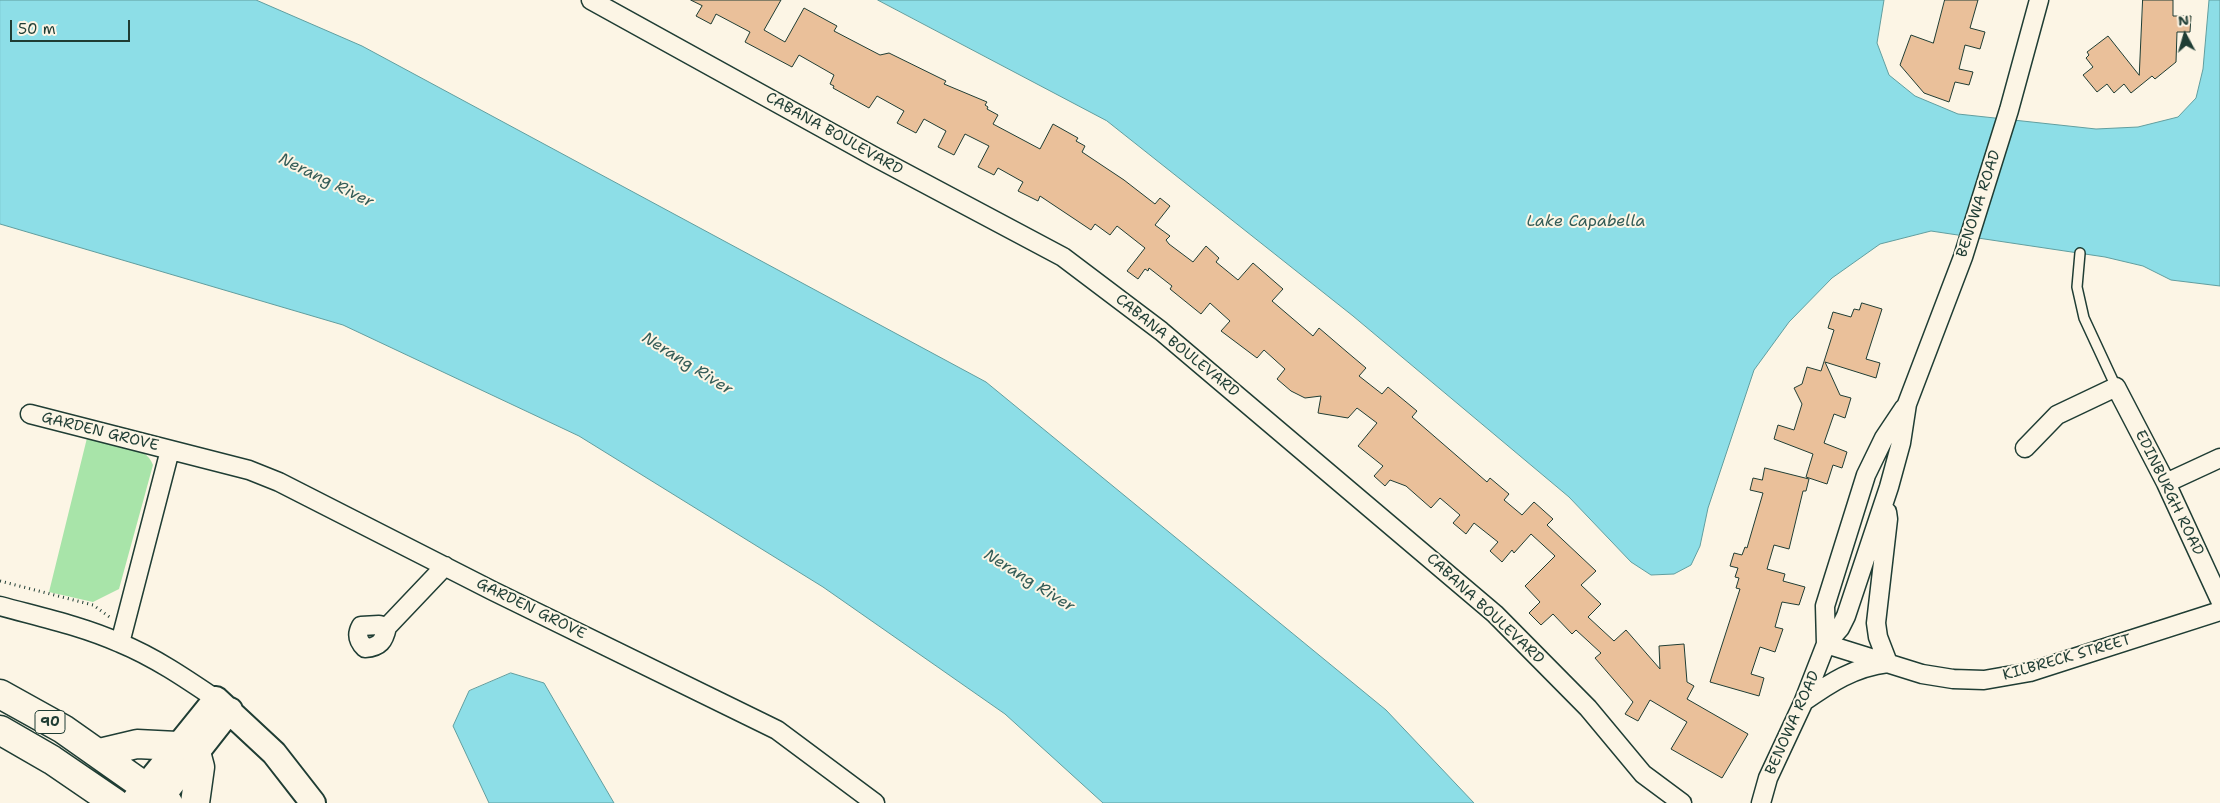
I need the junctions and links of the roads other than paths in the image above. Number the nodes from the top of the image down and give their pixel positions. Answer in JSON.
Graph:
{"nodes":[{"id":1,"x":591,"y":0,"type":"edge"},
{"id":2,"x":2039,"y":0,"type":"edge"},
{"id":3,"x":2080,"y":253,"type":"dead end"},
{"id":4,"x":2116,"y":387,"type":"junction"},
{"id":5,"x":1907,"y":404,"type":"junction"},
{"id":6,"x":30,"y":414,"type":"dead end"},
{"id":7,"x":2025,"y":448,"type":"dead end"},
{"id":8,"x":170,"y":450,"type":"junction"},
{"id":9,"x":2220,"y":458,"type":"edge"},
{"id":10,"x":2166,"y":483,"type":"junction"},
{"id":11,"x":1885,"y":502,"type":"junction"},
{"id":12,"x":445,"y":566,"type":"junction"},
{"id":13,"x":2220,"y":600,"type":"edge"},
{"id":14,"x":0,"y":606,"type":"edge"},
{"id":15,"x":2220,"y":611,"type":"edge"},
{"id":16,"x":388,"y":627,"type":"dead end"},
{"id":17,"x":120,"y":643,"type":"junction"},
{"id":18,"x":1826,"y":644,"type":"junction"},
{"id":19,"x":1888,"y":663,"type":"junction"},
{"id":20,"x":0,"y":694,"type":"edge"},
{"id":21,"x":1803,"y":703,"type":"junction"},
{"id":22,"x":223,"y":704,"type":"junction"},
{"id":23,"x":0,"y":730,"type":"edge"},
{"id":24,"x":187,"y":749,"type":"junction"},
{"id":25,"x":99,"y":753,"type":"junction"},
{"id":26,"x":86,"y":793,"type":"edge"},
{"id":27,"x":153,"y":799,"type":"edge"},
{"id":28,"x":115,"y":803,"type":"edge"},
{"id":29,"x":195,"y":803,"type":"edge"},
{"id":30,"x":313,"y":803,"type":"edge"},
{"id":31,"x":875,"y":803,"type":"edge"},
{"id":32,"x":1682,"y":803,"type":"edge"},
{"id":33,"x":1761,"y":803,"type":"edge"}],
"edges":[{"from":1,"to":32,"type":"street","name":"CABANA BOULEVARD"},
{"from":2,"to":5,"type":"street","name":"BENOWA ROAD"},
{"from":3,"to":4,"type":"lane"},
{"from":4,"to":7,"type":"street"},
{"from":4,"to":10,"type":"street","name":"EDINBURGH ROAD"},
{"from":5,"to":11,"type":"street","name":"BENOWA ROAD"},
{"from":5,"to":18,"type":"street","name":"BENOWA ROAD"},
{"from":6,"to":8,"type":"street","name":"GARDEN GROVE"},
{"from":8,"to":12,"type":"street","name":"GARDEN GROVE"},
{"from":8,"to":17,"type":"street","name":"GARDEN GROVE"},
{"from":9,"to":10,"type":"street"},
{"from":10,"to":13,"type":"street","name":"EDINBURGH ROAD"},
{"from":11,"to":18,"type":"street","name":"BENOWA ROAD"},
{"from":11,"to":19,"type":"street"},
{"from":12,"to":16,"type":"street"},
{"from":12,"to":31,"type":"street","name":"GARDEN GROVE"},
{"from":14,"to":17,"type":"street"},
{"from":15,"to":19,"type":"street","name":"KILBRECK STREET"},
{"from":17,"to":22,"type":"street"},
{"from":18,"to":19,"type":"street","name":"KILBRECK STREET"},
{"from":18,"to":21,"type":"street","name":"BENOWA ROAD"},
{"from":19,"to":21,"type":"street"},
{"from":20,"to":25,"type":"main road","number":"90"},
{"from":21,"to":33,"type":"street","name":"BENOWA ROAD"},
{"from":22,"to":24,"type":"street"},
{"from":22,"to":30,"type":"street"},
{"from":23,"to":26,"type":"main road","number":"90"},
{"from":24,"to":25,"type":"main road"},
{"from":24,"to":27,"type":"street"},
{"from":24,"to":29,"type":"main road"},
{"from":25,"to":27,"type":"main road","number":"90"},
{"from":26,"to":28,"type":"main road","number":"90"}]}
